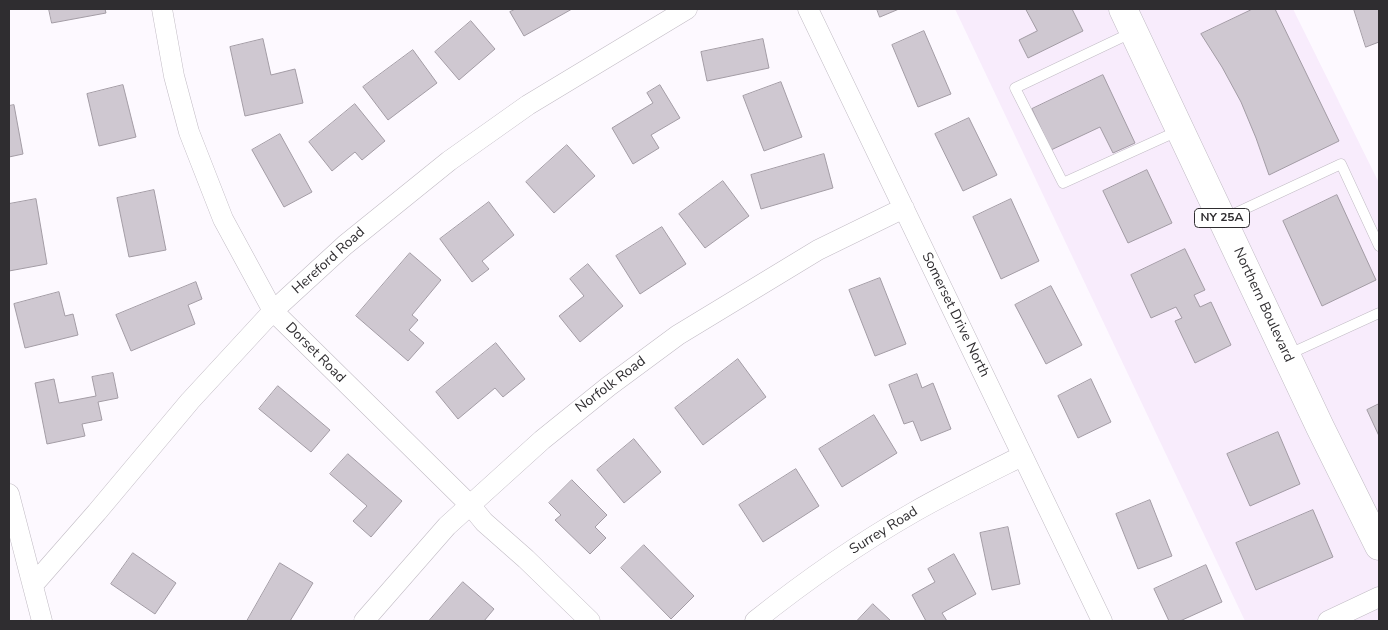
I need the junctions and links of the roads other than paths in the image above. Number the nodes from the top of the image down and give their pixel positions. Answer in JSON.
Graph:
{"nodes":[{"id":1,"x":162,"y":9,"type":"edge"},
{"id":2,"x":687,"y":9,"type":"edge"},
{"id":3,"x":808,"y":9,"type":"edge"},
{"id":4,"x":1129,"y":20,"type":"edge"},
{"id":5,"x":1180,"y":130,"type":"junction"},
{"id":6,"x":904,"y":208,"type":"junction"},
{"id":7,"x":1222,"y":219,"type":"junction"},
{"id":8,"x":1379,"y":246,"type":"edge"},
{"id":9,"x":273,"y":312,"type":"junction"},
{"id":10,"x":1379,"y":313,"type":"edge"},
{"id":11,"x":1286,"y":355,"type":"junction"},
{"id":12,"x":1022,"y":456,"type":"junction"},
{"id":13,"x":9,"y":494,"type":"edge"},
{"id":14,"x":471,"y":506,"type":"junction"},
{"id":15,"x":1379,"y":546,"type":"edge"},
{"id":16,"x":33,"y":585,"type":"junction"},
{"id":17,"x":1379,"y":597,"type":"edge"},
{"id":18,"x":42,"y":621,"type":"edge"},
{"id":19,"x":364,"y":621,"type":"edge"},
{"id":20,"x":590,"y":621,"type":"edge"},
{"id":21,"x":755,"y":621,"type":"edge"},
{"id":22,"x":1102,"y":621,"type":"edge"},
{"id":23,"x":1328,"y":621,"type":"edge"}],
"edges":[{"from":1,"to":9,"type":"street","name":"Dorset Road"},
{"from":2,"to":9,"type":"street","name":"Hereford Road"},
{"from":3,"to":6,"type":"street","name":"Somerset Drive North"},
{"from":4,"to":5,"type":"main road","name":"Northern Boulevard","number":"NY 25A"},
{"from":4,"to":5,"type":"lane"},
{"from":5,"to":7,"type":"main road","name":"Northern Boulevard","number":"NY 25A"},
{"from":6,"to":12,"type":"street","name":"Somerset Drive North"},
{"from":6,"to":14,"type":"street","name":"Norfolk Road"},
{"from":7,"to":8,"type":"lane"},
{"from":7,"to":11,"type":"main road","name":"Northern Boulevard","number":"NY 25A"},
{"from":9,"to":14,"type":"street","name":"Dorset Road"},
{"from":9,"to":16,"type":"street","name":"Hereford Road"},
{"from":10,"to":11,"type":"lane"},
{"from":11,"to":15,"type":"main road","name":"Northern Boulevard","number":"NY 25A"},
{"from":12,"to":21,"type":"street","name":"Surrey Road"},
{"from":12,"to":22,"type":"street","name":"Somerset Drive North"},
{"from":13,"to":16,"type":"street"},
{"from":14,"to":19,"type":"street","name":"Norfolk Road"},
{"from":14,"to":20,"type":"street","name":"Dorset Road"},
{"from":16,"to":18,"type":"street"},
{"from":17,"to":23,"type":"street"}]}
